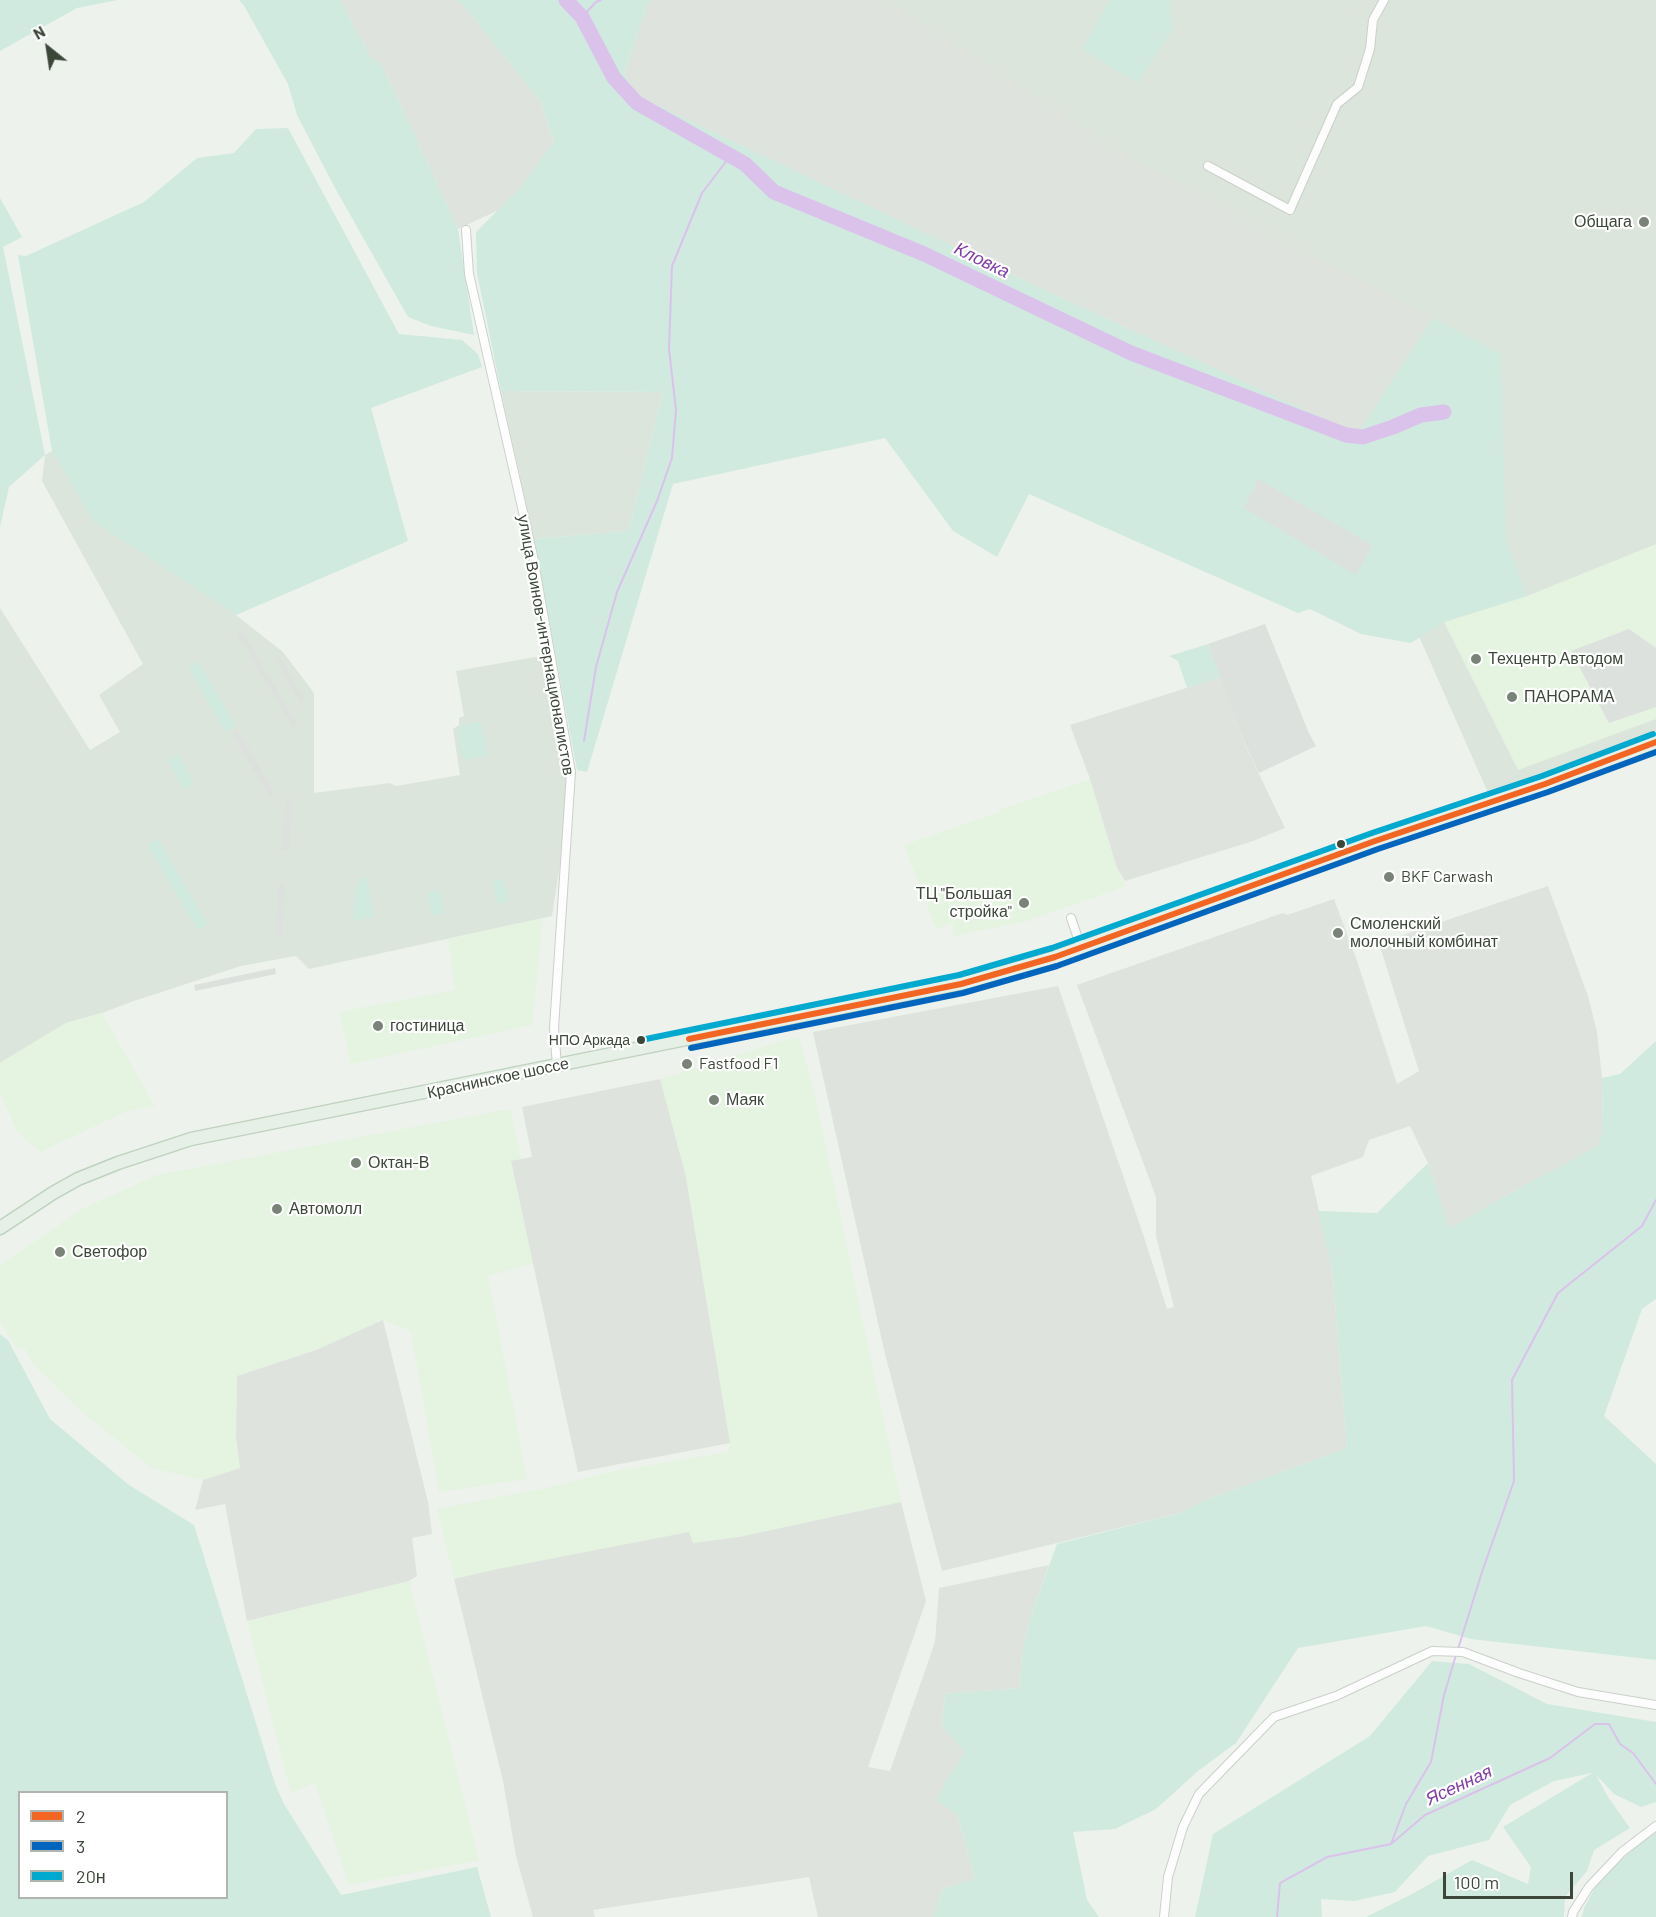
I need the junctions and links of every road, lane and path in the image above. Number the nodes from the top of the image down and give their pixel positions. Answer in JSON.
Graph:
{"nodes":[{"id":1,"x":1384,"y":0,"type":"edge"},
{"id":2,"x":1208,"y":166,"type":"dead end"},
{"id":3,"x":466,"y":230,"type":"dead end"},
{"id":4,"x":1656,"y":742,"type":"edge"},
{"id":5,"x":1071,"y":918,"type":"dead end"},
{"id":6,"x":1081,"y":947,"type":"junction"},
{"id":7,"x":556,"y":1066,"type":"junction"},
{"id":8,"x":0,"y":1228,"type":"edge"},
{"id":9,"x":1656,"y":1705,"type":"edge"},
{"id":10,"x":1656,"y":1826,"type":"edge"},
{"id":11,"x":1164,"y":1917,"type":"edge"},
{"id":12,"x":1572,"y":1917,"type":"edge"}],
"edges":[{"from":1,"to":2,"type":"street"},
{"from":3,"to":7,"type":"street","name":"улица Воинов-интернационалистов"},
{"from":4,"to":6,"type":"main road","name":"Краснинское шоссе"},
{"from":5,"to":6,"type":"street"},
{"from":6,"to":7,"type":"main road","name":"Краснинское шоссе"},
{"from":7,"to":8,"type":"main road","name":"Краснинское шоссе"},
{"from":9,"to":11,"type":"street"},
{"from":10,"to":12,"type":"street"}]}
